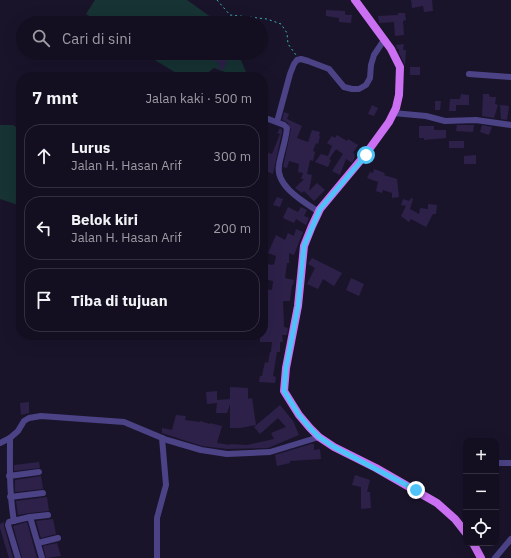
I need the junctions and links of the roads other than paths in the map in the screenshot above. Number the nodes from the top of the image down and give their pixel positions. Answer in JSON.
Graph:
{"nodes":[{"id":1,"x":355,"y":0,"type":"edge"},
{"id":2,"x":384,"y":40,"type":"junction"},
{"id":3,"x":469,"y":74,"type":"dead end"},
{"id":4,"x":511,"y":77,"type":"edge"},
{"id":5,"x":393,"y":113,"type":"junction"},
{"id":6,"x":268,"y":119,"type":"edge"},
{"id":7,"x":277,"y":122,"type":"junction"},
{"id":8,"x":511,"y":125,"type":"edge"},
{"id":9,"x":319,"y":212,"type":"junction"},
{"id":10,"x":319,"y":437,"type":"junction"},
{"id":11,"x":10,"y":438,"type":"junction"},
{"id":12,"x":162,"y":438,"type":"junction"},
{"id":13,"x":0,"y":443,"type":"edge"},
{"id":14,"x":499,"y":463,"type":"edge"},
{"id":15,"x":511,"y":463,"type":"edge"},
{"id":16,"x":39,"y":472,"type":"dead end"},
{"id":17,"x":10,"y":476,"type":"junction"},
{"id":18,"x":42,"y":493,"type":"dead end"},
{"id":19,"x":10,"y":497,"type":"junction"},
{"id":20,"x":48,"y":515,"type":"dead end"},
{"id":21,"x":30,"y":517,"type":"junction"},
{"id":22,"x":14,"y":521,"type":"junction"},
{"id":23,"x":463,"y":529,"type":"edge"},
{"id":24,"x":58,"y":538,"type":"dead end"},
{"id":25,"x":511,"y":539,"type":"edge"},
{"id":26,"x":38,"y":543,"type":"junction"},
{"id":27,"x":475,"y":546,"type":"edge"},
{"id":28,"x":18,"y":558,"type":"edge"},
{"id":29,"x":42,"y":558,"type":"edge"},
{"id":30,"x":157,"y":558,"type":"edge"},
{"id":31,"x":481,"y":558,"type":"edge"},
{"id":32,"x":495,"y":558,"type":"edge"}],
"edges":[{"from":1,"to":2,"type":"main road"},
{"from":2,"to":5,"type":"main road"},
{"from":2,"to":7,"type":"street"},
{"from":3,"to":4,"type":"street"},
{"from":5,"to":8,"type":"street"},
{"from":5,"to":9,"type":"main road"},
{"from":6,"to":7,"type":"street"},
{"from":7,"to":9,"type":"street"},
{"from":9,"to":10,"type":"main road"},
{"from":10,"to":12,"type":"street"},
{"from":10,"to":23,"type":"main road"},
{"from":11,"to":12,"type":"street"},
{"from":11,"to":13,"type":"street"},
{"from":11,"to":17,"type":"street"},
{"from":12,"to":30,"type":"street"},
{"from":14,"to":15,"type":"street"},
{"from":16,"to":17,"type":"street"},
{"from":17,"to":19,"type":"street"},
{"from":18,"to":19,"type":"street"},
{"from":19,"to":22,"type":"street"},
{"from":20,"to":21,"type":"street"},
{"from":21,"to":22,"type":"street"},
{"from":21,"to":26,"type":"street"},
{"from":22,"to":28,"type":"street"},
{"from":24,"to":26,"type":"street"},
{"from":25,"to":32,"type":"street"},
{"from":26,"to":29,"type":"street"},
{"from":27,"to":31,"type":"main road"}]}
